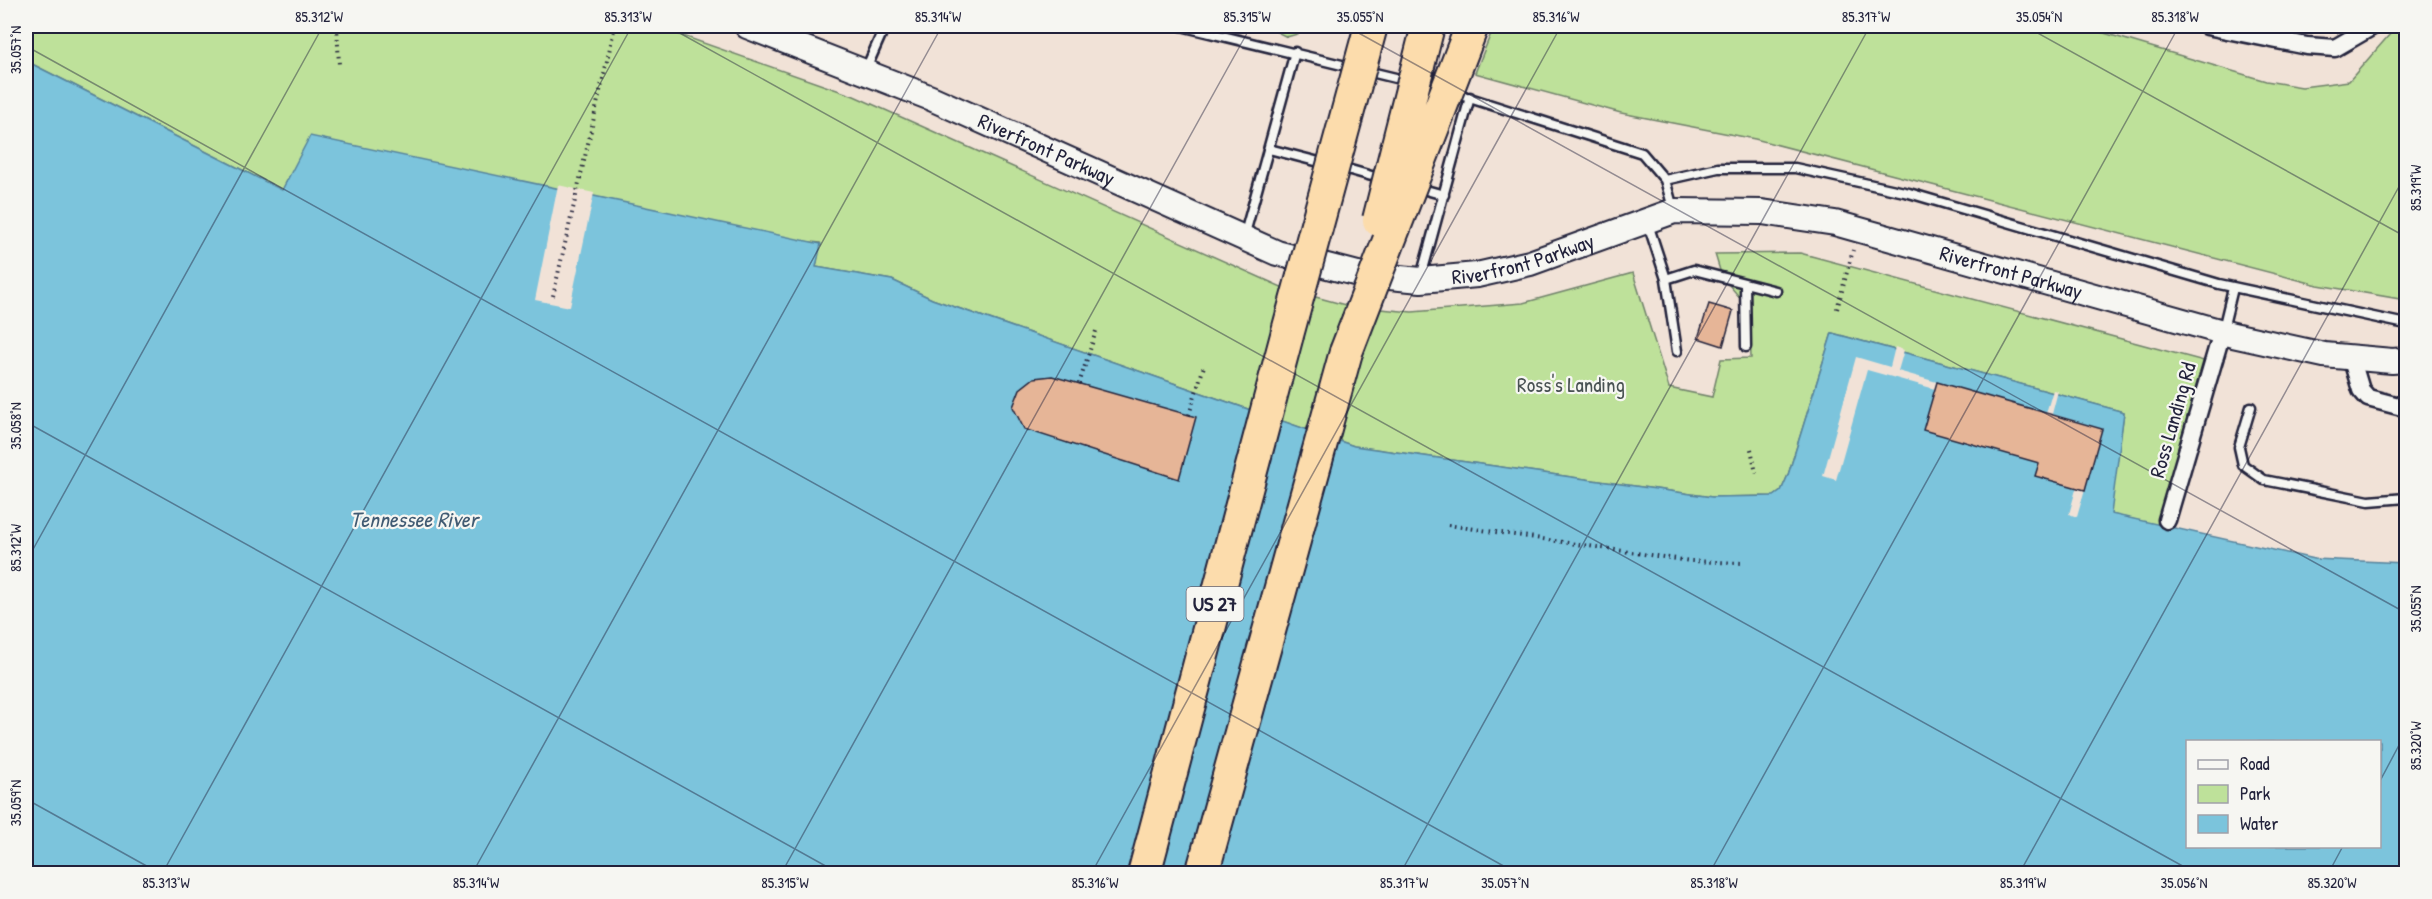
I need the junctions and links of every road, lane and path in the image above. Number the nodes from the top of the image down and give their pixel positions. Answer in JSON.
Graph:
{"nodes":[{"id":1,"x":337,"y":26,"type":"edge"},
{"id":2,"x":615,"y":26,"type":"edge"},
{"id":3,"x":747,"y":26,"type":"edge"},
{"id":4,"x":885,"y":26,"type":"edge"},
{"id":5,"x":1181,"y":26,"type":"edge"},
{"id":6,"x":1353,"y":26,"type":"edge"},
{"id":7,"x":1371,"y":26,"type":"edge"},
{"id":8,"x":1428,"y":26,"type":"edge"},
{"id":9,"x":1472,"y":26,"type":"edge"},
{"id":10,"x":2207,"y":26,"type":"edge"},
{"id":11,"x":2373,"y":26,"type":"edge"},
{"id":12,"x":1295,"y":52,"type":"junction"},
{"id":13,"x":339,"y":65,"type":"dead end"},
{"id":14,"x":866,"y":71,"type":"junction"},
{"id":15,"x":1470,"y":97,"type":"junction"},
{"id":16,"x":1269,"y":149,"type":"junction"},
{"id":17,"x":1665,"y":180,"type":"junction"},
{"id":18,"x":1444,"y":195,"type":"junction"},
{"id":19,"x":1674,"y":211,"type":"junction"},
{"id":20,"x":1647,"y":221,"type":"junction"},
{"id":21,"x":1244,"y":238,"type":"junction"},
{"id":22,"x":1854,"y":249,"type":"dead end"},
{"id":23,"x":1666,"y":279,"type":"junction"},
{"id":24,"x":1420,"y":280,"type":"junction"},
{"id":25,"x":1746,"y":284,"type":"junction"},
{"id":26,"x":2233,"y":288,"type":"junction"},
{"id":27,"x":1776,"y":291,"type":"dead end"},
{"id":28,"x":553,"y":296,"type":"dead end"},
{"id":29,"x":1837,"y":309,"type":"dead end"},
{"id":30,"x":2406,"y":324,"type":"edge"},
{"id":31,"x":1097,"y":328,"type":"dead end"},
{"id":32,"x":2222,"y":332,"type":"junction"},
{"id":33,"x":1287,"y":335,"type":"junction"},
{"id":34,"x":1746,"y":346,"type":"dead end"},
{"id":35,"x":2406,"y":348,"type":"edge"},
{"id":36,"x":1677,"y":351,"type":"dead end"},
{"id":37,"x":1346,"y":352,"type":"junction"},
{"id":38,"x":2324,"y":354,"type":"junction"},
{"id":39,"x":2351,"y":357,"type":"junction"},
{"id":40,"x":2406,"y":360,"type":"edge"},
{"id":41,"x":1204,"y":366,"type":"dead end"},
{"id":42,"x":1079,"y":384,"type":"dead end"},
{"id":43,"x":2251,"y":407,"type":"dead end"},
{"id":44,"x":2406,"y":408,"type":"edge"},
{"id":45,"x":1189,"y":415,"type":"dead end"},
{"id":46,"x":1751,"y":449,"type":"dead end"},
{"id":47,"x":1756,"y":473,"type":"dead end"},
{"id":48,"x":2406,"y":498,"type":"edge"},
{"id":49,"x":2167,"y":520,"type":"dead end"},
{"id":50,"x":1448,"y":525,"type":"dead end"},
{"id":51,"x":1743,"y":564,"type":"dead end"},
{"id":52,"x":1144,"y":873,"type":"edge"},
{"id":53,"x":1202,"y":873,"type":"edge"}],
"edges":[{"from":1,"to":13,"type":"path"},
{"from":2,"to":28,"type":"path"},
{"from":3,"to":14,"type":"main road","name":"Riverfront Parkway"},
{"from":4,"to":14,"type":"lane"},
{"from":5,"to":12,"type":"lane"},
{"from":6,"to":33,"type":"highway","bridge":true},
{"from":7,"to":33,"type":"highway","number":"US 27","bridge":true},
{"from":8,"to":37,"type":"highway","number":"US 27","bridge":true},
{"from":9,"to":37,"type":"highway","bridge":true},
{"from":10,"to":11,"type":"street"},
{"from":12,"to":15,"type":"lane"},
{"from":12,"to":16,"type":"lane"},
{"from":14,"to":21,"type":"main road","name":"Riverfront Parkway"},
{"from":15,"to":17,"type":"lane"},
{"from":15,"to":18,"type":"lane"},
{"from":16,"to":18,"type":"lane"},
{"from":16,"to":21,"type":"lane"},
{"from":17,"to":19,"type":"lane"},
{"from":17,"to":26,"type":"lane"},
{"from":18,"to":24,"type":"lane"},
{"from":19,"to":20,"type":"main road","name":"Riverfront Parkway"},
{"from":19,"to":32,"type":"main road","name":"Riverfront Parkway"},
{"from":20,"to":23,"type":"lane"},
{"from":20,"to":24,"type":"main road","name":"Riverfront Parkway"},
{"from":21,"to":24,"type":"main road","name":"Riverfront Parkway"},
{"from":22,"to":29,"type":"path"},
{"from":23,"to":25,"type":"lane"},
{"from":23,"to":36,"type":"lane"},
{"from":25,"to":27,"type":"lane"},
{"from":25,"to":34,"type":"lane"},
{"from":26,"to":30,"type":"lane"},
{"from":26,"to":32,"type":"lane"},
{"from":31,"to":42,"type":"path"},
{"from":32,"to":38,"type":"main road","name":"Riverfront Parkway"},
{"from":32,"to":49,"type":"street","name":"Ross Landing Rd"},
{"from":33,"to":52,"type":"highway","number":"US 27"},
{"from":35,"to":38,"type":"main road","name":"Riverfront Parkway"},
{"from":37,"to":53,"type":"highway","number":"US 27"},
{"from":38,"to":39,"type":"main road","name":"Riverfront Parkway"},
{"from":39,"to":40,"type":"main road","name":"Riverfront Parkway"},
{"from":39,"to":44,"type":"street"},
{"from":41,"to":45,"type":"path"},
{"from":43,"to":48,"type":"lane"},
{"from":46,"to":47,"type":"path"},
{"from":50,"to":51,"type":"path"}]}
